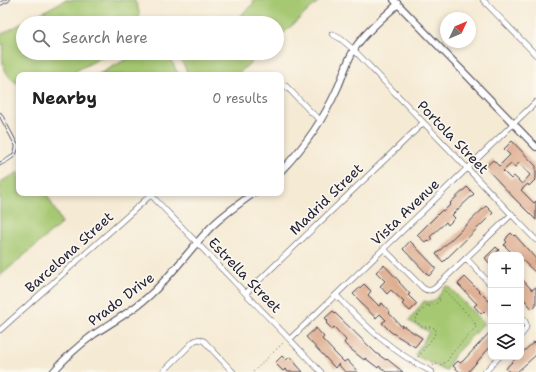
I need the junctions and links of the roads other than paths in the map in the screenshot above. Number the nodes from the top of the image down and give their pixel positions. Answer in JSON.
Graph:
{"nodes":[{"id":1,"x":8,"y":0,"type":"edge"},
{"id":2,"x":483,"y":0,"type":"edge"},
{"id":3,"x":493,"y":0,"type":"edge"},
{"id":4,"x":398,"y":1,"type":"edge"},
{"id":5,"x":0,"y":4,"type":"edge"},
{"id":6,"x":488,"y":5,"type":"junction"},
{"id":7,"x":332,"y":34,"type":"dead end"},
{"id":8,"x":354,"y":50,"type":"junction"},
{"id":9,"x":536,"y":55,"type":"edge"},
{"id":10,"x":284,"y":85,"type":"edge"},
{"id":11,"x":536,"y":102,"type":"edge"},
{"id":12,"x":0,"y":114,"type":"edge"},
{"id":13,"x":321,"y":120,"type":"junction"},
{"id":14,"x":423,"y":123,"type":"junction"},
{"id":15,"x":514,"y":124,"type":"junction"},
{"id":16,"x":16,"y":144,"type":"edge"},
{"id":17,"x":536,"y":147,"type":"edge"},
{"id":18,"x":16,"y":152,"type":"edge"},
{"id":19,"x":0,"y":164,"type":"edge"},
{"id":20,"x":284,"y":168,"type":"edge"},
{"id":21,"x":467,"y":169,"type":"junction"},
{"id":22,"x":150,"y":196,"type":"edge"},
{"id":23,"x":154,"y":196,"type":"edge"},
{"id":24,"x":250,"y":196,"type":"edge"},
{"id":25,"x":512,"y":214,"type":"junction"},
{"id":26,"x":536,"y":240,"type":"edge"},
{"id":27,"x":197,"y":243,"type":"junction"},
{"id":28,"x":384,"y":248,"type":"junction"},
{"id":29,"x":466,"y":258,"type":"junction"},
{"id":30,"x":488,"y":282,"type":"edge"},
{"id":31,"x":246,"y":293,"type":"junction"},
{"id":32,"x":336,"y":295,"type":"junction"},
{"id":33,"x":524,"y":320,"type":"edge"},
{"id":34,"x":0,"y":330,"type":"edge"},
{"id":35,"x":524,"y":332,"type":"edge"},
{"id":36,"x":290,"y":339,"type":"junction"},
{"id":37,"x":496,"y":360,"type":"edge"},
{"id":38,"x":53,"y":372,"type":"edge"},
{"id":39,"x":163,"y":372,"type":"edge"},
{"id":40,"x":233,"y":372,"type":"edge"},
{"id":41,"x":321,"y":372,"type":"edge"},
{"id":42,"x":432,"y":372,"type":"edge"},
{"id":43,"x":485,"y":372,"type":"edge"}],
"edges":[{"from":1,"to":5,"type":"lane"},
{"from":2,"to":6,"type":"street"},
{"from":3,"to":6,"type":"street"},
{"from":4,"to":8,"type":"street"},
{"from":4,"to":15,"type":"street"},
{"from":6,"to":9,"type":"street"},
{"from":7,"to":8,"type":"street","name":"Portola Street"},
{"from":8,"to":13,"type":"street"},
{"from":8,"to":14,"type":"street","name":"Portola Street"},
{"from":10,"to":13,"type":"street"},
{"from":11,"to":15,"type":"street","name":"Vista Avenue"},
{"from":12,"to":16,"type":"lane"},
{"from":13,"to":20,"type":"street"},
{"from":14,"to":21,"type":"street","name":"Portola Street"},
{"from":14,"to":31,"type":"street","name":"Madrid Street"},
{"from":15,"to":17,"type":"street"},
{"from":15,"to":21,"type":"street","name":"Vista Avenue"},
{"from":18,"to":19,"type":"lane"},
{"from":21,"to":25,"type":"street","name":"Portola Street"},
{"from":21,"to":28,"type":"street","name":"Vista Avenue"},
{"from":22,"to":34,"type":"street","name":"Barcelona Street"},
{"from":23,"to":27,"type":"street","name":"Estrella Street"},
{"from":24,"to":27,"type":"street","name":"Prado Drive"},
{"from":25,"to":26,"type":"street","name":"Portola Street"},
{"from":25,"to":29,"type":"street"},
{"from":27,"to":31,"type":"street","name":"Estrella Street"},
{"from":27,"to":38,"type":"street","name":"Prado Drive"},
{"from":28,"to":29,"type":"street"},
{"from":28,"to":32,"type":"street","name":"Vista Avenue"},
{"from":29,"to":30,"type":"street"},
{"from":31,"to":36,"type":"street","name":"Estrella Street"},
{"from":32,"to":36,"type":"street","name":"Vista Avenue"},
{"from":32,"to":42,"type":"street"},
{"from":33,"to":35,"type":"street"},
{"from":36,"to":41,"type":"street","name":"Estrella Street"},
{"from":37,"to":43,"type":"street"},
{"from":39,"to":40,"type":"street"}]}
